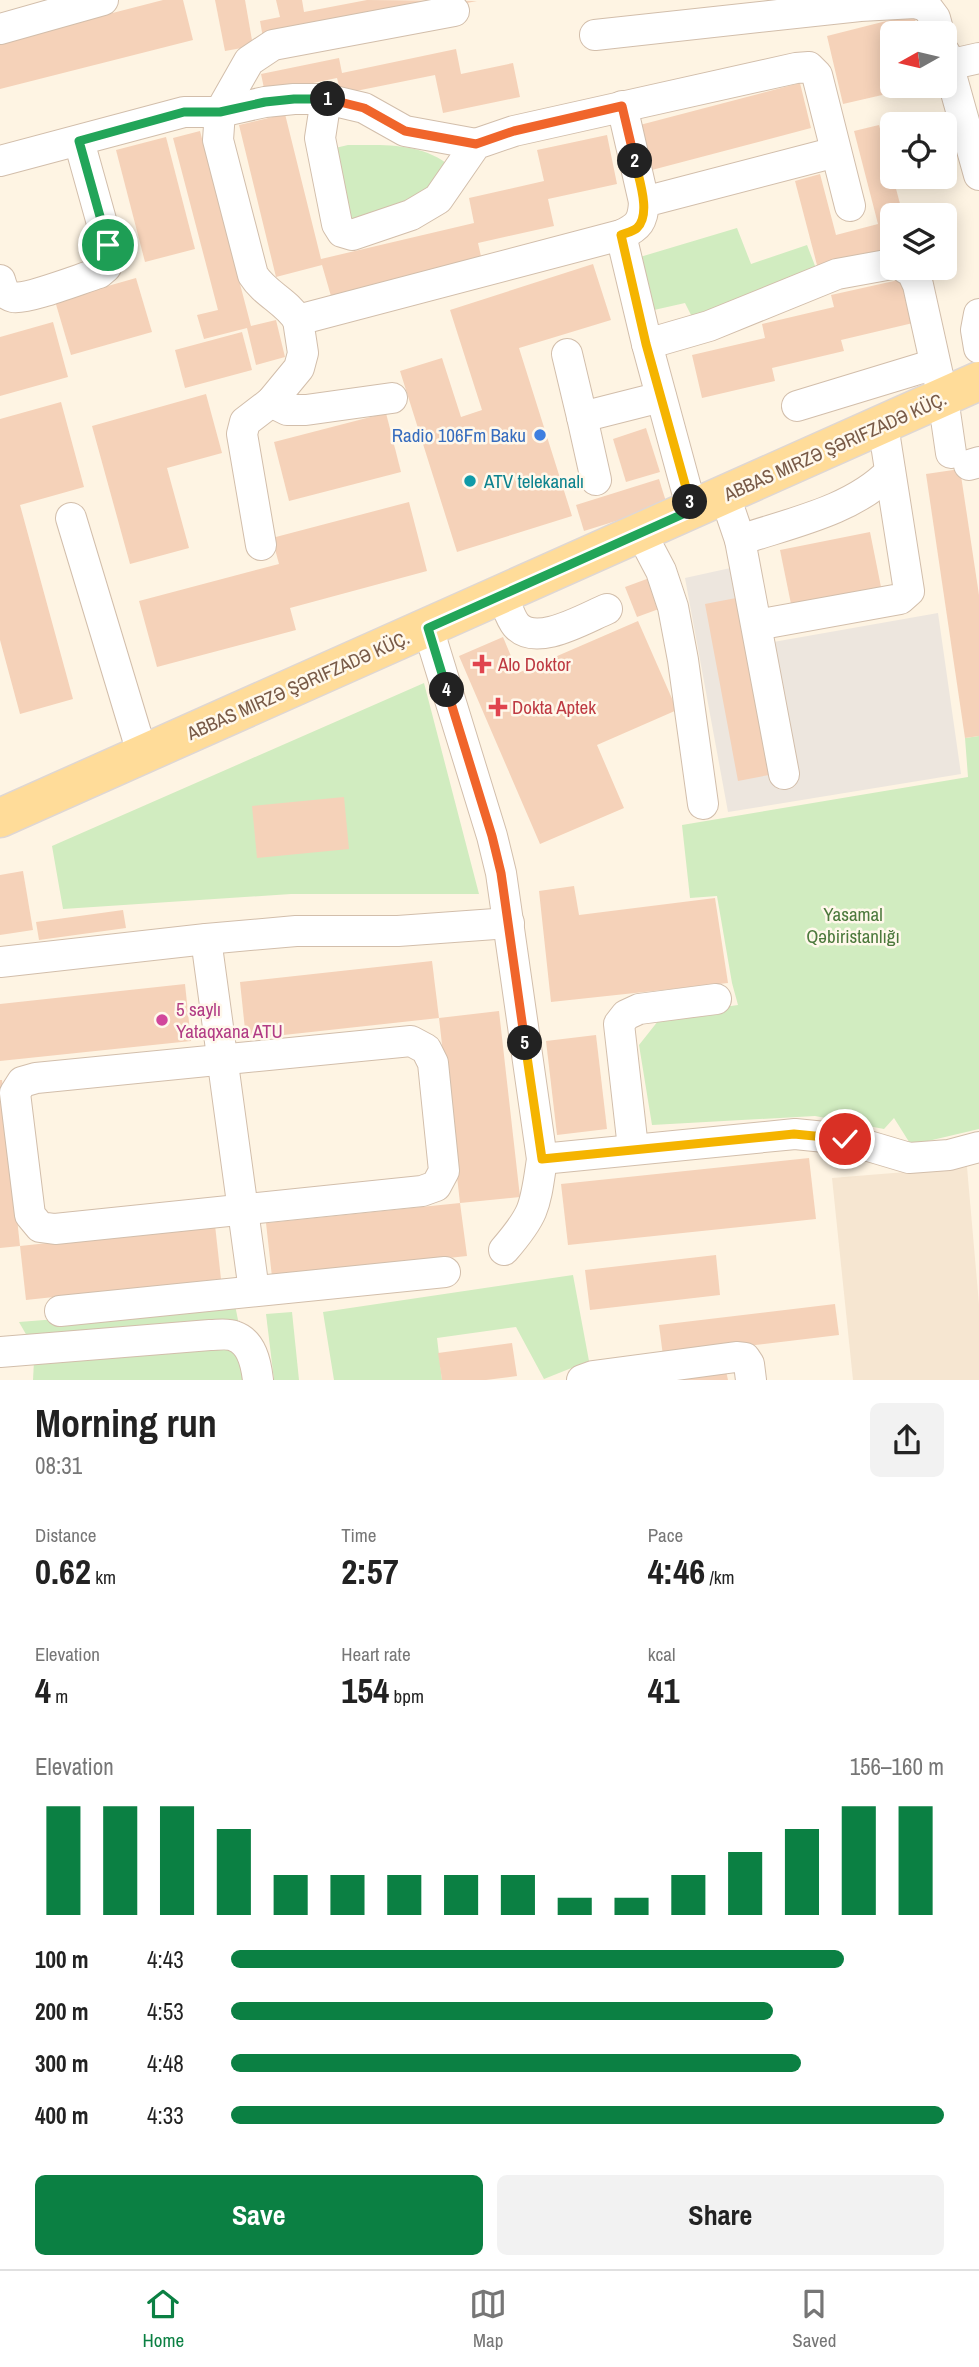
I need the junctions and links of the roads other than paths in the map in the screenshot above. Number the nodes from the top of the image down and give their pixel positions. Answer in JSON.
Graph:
{"nodes":[{"id":1,"x":103,"y":0,"type":"edge"},
{"id":2,"x":454,"y":11,"type":"dead end"},
{"id":3,"x":936,"y":21,"type":"edge"},
{"id":4,"x":0,"y":29,"type":"edge"},
{"id":5,"x":595,"y":35,"type":"dead end"},
{"id":6,"x":979,"y":58,"type":"edge"},
{"id":7,"x":957,"y":59,"type":"edge"},
{"id":8,"x":957,"y":94,"type":"edge"},
{"id":9,"x":326,"y":99,"type":"junction"},
{"id":10,"x":622,"y":106,"type":"junction"},
{"id":11,"x":220,"y":112,"type":"junction"},
{"id":12,"x":79,"y":141,"type":"junction"},
{"id":13,"x":476,"y":144,"type":"junction"},
{"id":14,"x":836,"y":152,"type":"junction"},
{"id":15,"x":0,"y":161,"type":"edge"},
{"id":16,"x":978,"y":166,"type":"edge"},
{"id":17,"x":644,"y":202,"type":"junction"},
{"id":18,"x":850,"y":205,"type":"dead end"},
{"id":19,"x":621,"y":235,"type":"junction"},
{"id":20,"x":880,"y":266,"type":"edge"},
{"id":21,"x":0,"y":280,"type":"edge"},
{"id":22,"x":916,"y":280,"type":"edge"},
{"id":23,"x":979,"y":314,"type":"edge"},
{"id":24,"x":298,"y":320,"type":"junction"},
{"id":25,"x":646,"y":344,"type":"junction"},
{"id":26,"x":979,"y":348,"type":"edge"},
{"id":27,"x":567,"y":354,"type":"dead end"},
{"id":28,"x":939,"y":381,"type":"junction"},
{"id":29,"x":979,"y":381,"type":"edge"},
{"id":30,"x":661,"y":397,"type":"junction"},
{"id":31,"x":392,"y":398,"type":"dead end"},
{"id":32,"x":271,"y":402,"type":"junction"},
{"id":33,"x":796,"y":406,"type":"dead end"},
{"id":34,"x":582,"y":417,"type":"junction"},
{"id":35,"x":883,"y":425,"type":"junction"},
{"id":36,"x":966,"y":460,"type":"edge"},
{"id":37,"x":890,"y":472,"type":"junction"},
{"id":38,"x":596,"y":480,"type":"dead end"},
{"id":39,"x":709,"y":503,"type":"junction"},
{"id":40,"x":71,"y":518,"type":"dead end"},
{"id":41,"x":641,"y":533,"type":"junction"},
{"id":42,"x":740,"y":540,"type":"junction"},
{"id":43,"x":261,"y":545,"type":"dead end"},
{"id":44,"x":502,"y":595,"type":"junction"},
{"id":45,"x":607,"y":609,"type":"dead end"},
{"id":46,"x":757,"y":625,"type":"junction"},
{"id":47,"x":428,"y":628,"type":"junction"},
{"id":48,"x":142,"y":753,"type":"junction"},
{"id":49,"x":784,"y":774,"type":"dead end"},
{"id":50,"x":703,"y":804,"type":"dead end"},
{"id":51,"x":2,"y":808,"type":"edge"},
{"id":52,"x":509,"y":923,"type":"junction"},
{"id":53,"x":206,"y":939,"type":"junction"},
{"id":54,"x":0,"y":962,"type":"edge"},
{"id":55,"x":716,"y":999,"type":"dead end"},
{"id":56,"x":222,"y":1059,"type":"junction"},
{"id":57,"x":979,"y":1147,"type":"edge"},
{"id":58,"x":633,"y":1148,"type":"junction"},
{"id":59,"x":542,"y":1159,"type":"junction"},
{"id":60,"x":243,"y":1209,"type":"junction"},
{"id":61,"x":504,"y":1250,"type":"dead end"},
{"id":62,"x":445,"y":1272,"type":"dead end"},
{"id":63,"x":254,"y":1291,"type":"junction"},
{"id":64,"x":60,"y":1311,"type":"dead end"},
{"id":65,"x":0,"y":1352,"type":"edge"},
{"id":66,"x":258,"y":1380,"type":"edge"},
{"id":67,"x":582,"y":1380,"type":"edge"},
{"id":68,"x":751,"y":1380,"type":"edge"}],
"edges":[{"from":1,"to":4,"type":"lane"},
{"from":2,"to":11,"type":"lane"},
{"from":3,"to":5,"type":"lane"},
{"from":6,"to":7,"type":"lane"},
{"from":8,"to":16,"type":"lane"},
{"from":9,"to":11,"type":"lane"},
{"from":9,"to":13,"type":"lane"},
{"from":9,"to":13,"type":"lane"},
{"from":10,"to":13,"type":"lane"},
{"from":10,"to":14,"type":"lane"},
{"from":10,"to":17,"type":"lane"},
{"from":11,"to":12,"type":"lane"},
{"from":11,"to":24,"type":"lane"},
{"from":12,"to":15,"type":"lane"},
{"from":12,"to":21,"type":"lane"},
{"from":14,"to":17,"type":"lane"},
{"from":14,"to":18,"type":"lane"},
{"from":17,"to":19,"type":"lane"},
{"from":19,"to":24,"type":"lane"},
{"from":19,"to":25,"type":"lane"},
{"from":20,"to":25,"type":"lane"},
{"from":22,"to":28,"type":"lane"},
{"from":23,"to":26,"type":"lane"},
{"from":24,"to":32,"type":"lane"},
{"from":25,"to":30,"type":"lane"},
{"from":27,"to":34,"type":"lane"},
{"from":28,"to":29,"type":"main road","name":"ABBAS MIRZƏ ŞƏRIFZADƏ KÜÇ."},
{"from":28,"to":33,"type":"lane"},
{"from":28,"to":35,"type":"main road","name":"ABBAS MIRZƏ ŞƏRIFZADƏ KÜÇ."},
{"from":28,"to":36,"type":"lane"},
{"from":30,"to":34,"type":"lane"},
{"from":30,"to":39,"type":"lane"},
{"from":31,"to":32,"type":"lane"},
{"from":32,"to":43,"type":"lane"},
{"from":34,"to":38,"type":"lane"},
{"from":35,"to":37,"type":"lane"},
{"from":35,"to":39,"type":"main road","name":"ABBAS MIRZƏ ŞƏRIFZADƏ KÜÇ."},
{"from":37,"to":42,"type":"lane"},
{"from":37,"to":46,"type":"lane"},
{"from":39,"to":41,"type":"main road","name":"ABBAS MIRZƏ ŞƏRIFZADƏ KÜÇ."},
{"from":39,"to":42,"type":"lane"},
{"from":40,"to":48,"type":"lane"},
{"from":41,"to":44,"type":"main road","name":"ABBAS MIRZƏ ŞƏRIFZADƏ KÜÇ."},
{"from":41,"to":50,"type":"lane"},
{"from":42,"to":46,"type":"lane"},
{"from":44,"to":45,"type":"lane"},
{"from":44,"to":47,"type":"main road","name":"ABBAS MIRZƏ ŞƏRIFZADƏ KÜÇ."},
{"from":46,"to":49,"type":"lane"},
{"from":47,"to":48,"type":"main road","name":"ABBAS MIRZƏ ŞƏRIFZADƏ KÜÇ."},
{"from":47,"to":52,"type":"lane"},
{"from":48,"to":51,"type":"main road","name":"ABBAS MIRZƏ ŞƏRIFZADƏ KÜÇ."},
{"from":52,"to":53,"type":"lane"},
{"from":52,"to":59,"type":"lane"},
{"from":53,"to":54,"type":"lane"},
{"from":53,"to":56,"type":"lane"},
{"from":55,"to":58,"type":"lane"},
{"from":56,"to":60,"type":"lane"},
{"from":56,"to":60,"type":"lane"},
{"from":56,"to":60,"type":"lane"},
{"from":57,"to":58,"type":"lane"},
{"from":58,"to":59,"type":"lane"},
{"from":59,"to":61,"type":"lane"},
{"from":60,"to":63,"type":"lane"},
{"from":62,"to":63,"type":"lane"},
{"from":63,"to":64,"type":"lane"},
{"from":65,"to":66,"type":"lane"},
{"from":67,"to":68,"type":"lane"}]}
